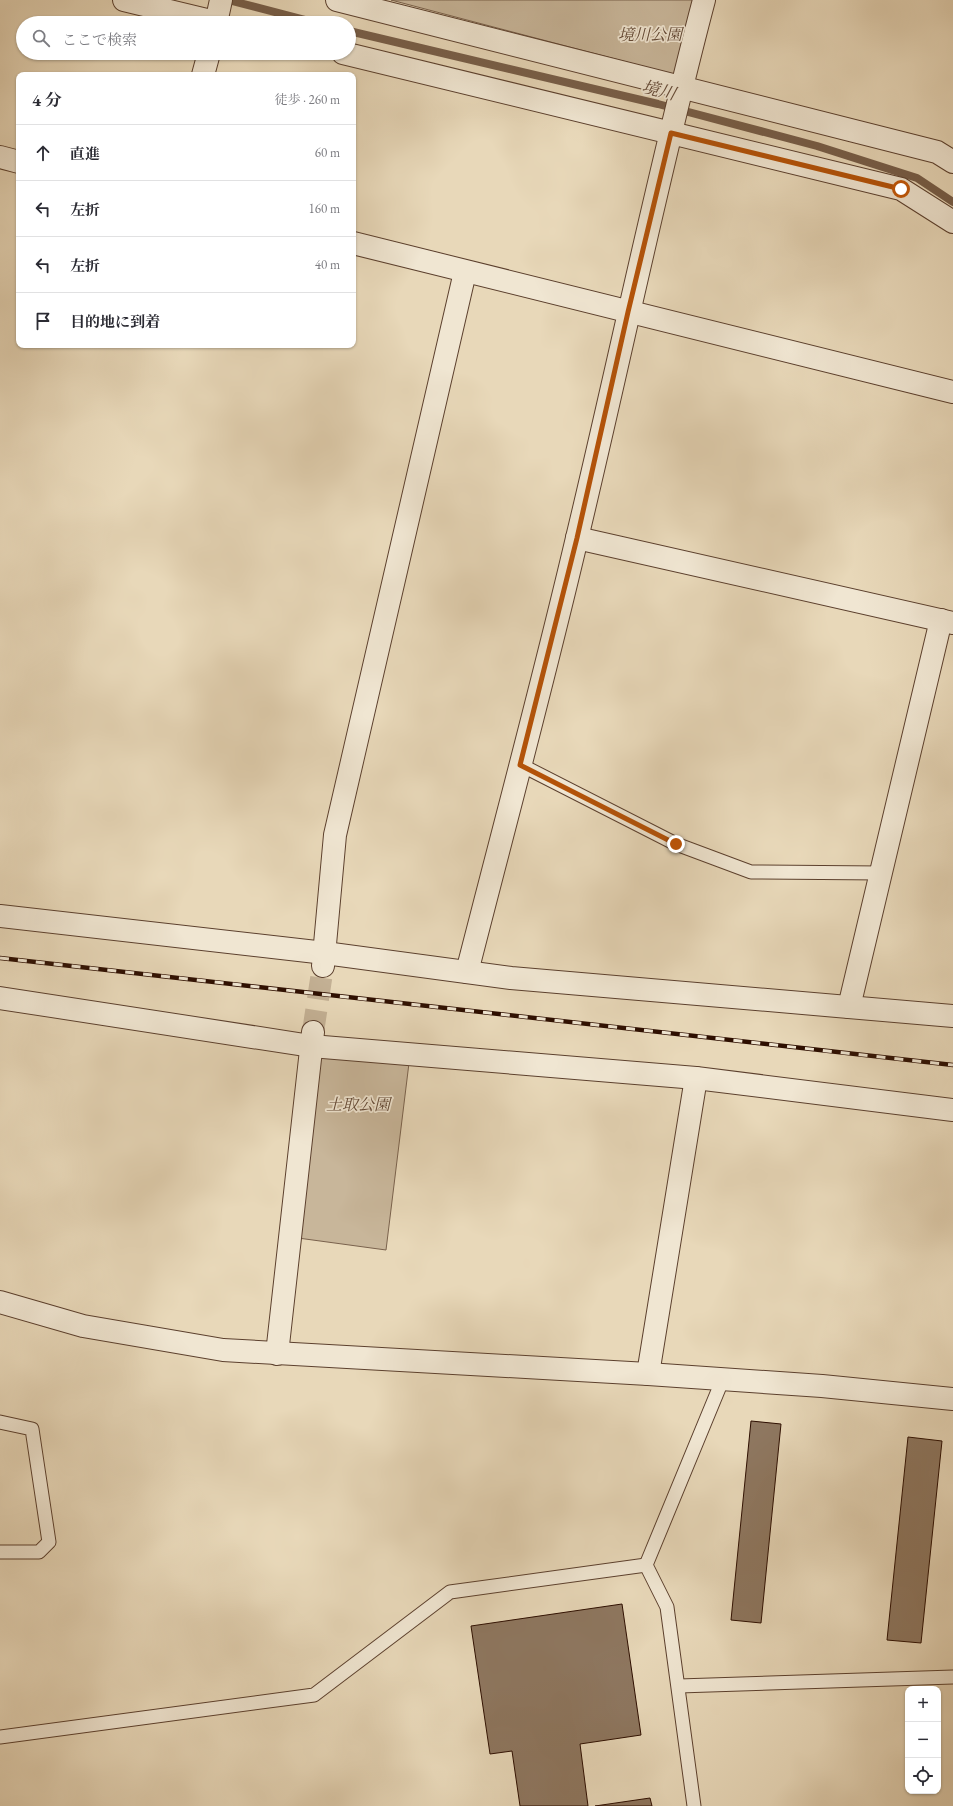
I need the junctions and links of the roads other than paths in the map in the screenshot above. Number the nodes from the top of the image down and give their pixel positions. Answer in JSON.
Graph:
{"nodes":[{"id":1,"x":124,"y":0,"type":"edge"},
{"id":2,"x":222,"y":0,"type":"edge"},
{"id":3,"x":337,"y":0,"type":"edge"},
{"id":4,"x":704,"y":0,"type":"edge"},
{"id":5,"x":189,"y":16,"type":"edge"},
{"id":6,"x":219,"y":16,"type":"edge"},
{"id":7,"x":356,"y":56,"type":"edge"},
{"id":8,"x":206,"y":60,"type":"edge"},
{"id":9,"x":204,"y":72,"type":"edge"},
{"id":10,"x":681,"y":86,"type":"junction"},
{"id":11,"x":671,"y":133,"type":"junction"},
{"id":12,"x":0,"y":157,"type":"edge"},
{"id":13,"x":16,"y":161,"type":"edge"},
{"id":14,"x":953,"y":162,"type":"edge"},
{"id":15,"x":953,"y":222,"type":"edge"},
{"id":16,"x":356,"y":244,"type":"edge"},
{"id":17,"x":466,"y":272,"type":"junction"},
{"id":18,"x":628,"y":312,"type":"junction"},
{"id":19,"x":953,"y":392,"type":"edge"},
{"id":20,"x":577,"y":538,"type":"junction"},
{"id":21,"x":947,"y":621,"type":"edge"},
{"id":22,"x":520,"y":765,"type":"junction"},
{"id":23,"x":880,"y":873,"type":"junction"},
{"id":24,"x":0,"y":916,"type":"edge"},
{"id":25,"x":324,"y":960,"type":"junction"},
{"id":26,"x":467,"y":972,"type":"junction"},
{"id":27,"x":0,"y":998,"type":"edge"},
{"id":28,"x":849,"y":1007,"type":"junction"},
{"id":29,"x":953,"y":1016,"type":"edge"},
{"id":30,"x":312,"y":1039,"type":"junction"},
{"id":31,"x":696,"y":1078,"type":"junction"},
{"id":32,"x":953,"y":1110,"type":"edge"},
{"id":33,"x":0,"y":1302,"type":"edge"},
{"id":34,"x":277,"y":1354,"type":"junction"},
{"id":35,"x":648,"y":1374,"type":"junction"},
{"id":36,"x":722,"y":1381,"type":"junction"},
{"id":37,"x":953,"y":1399,"type":"edge"},
{"id":38,"x":0,"y":1422,"type":"edge"},
{"id":39,"x":0,"y":1552,"type":"edge"},
{"id":40,"x":646,"y":1565,"type":"junction"},
{"id":41,"x":953,"y":1677,"type":"edge"},
{"id":42,"x":679,"y":1686,"type":"junction"},
{"id":43,"x":0,"y":1737,"type":"edge"},
{"id":44,"x":694,"y":1806,"type":"edge"}],
"edges":[{"from":1,"to":5,"type":"street"},
{"from":2,"to":6,"type":"street"},
{"from":3,"to":10,"type":"street"},
{"from":4,"to":10,"type":"street"},
{"from":7,"to":11,"type":"street"},
{"from":8,"to":9,"type":"street"},
{"from":10,"to":11,"type":"street"},
{"from":10,"to":14,"type":"street"},
{"from":11,"to":15,"type":"street"},
{"from":11,"to":18,"type":"street"},
{"from":12,"to":13,"type":"street"},
{"from":16,"to":17,"type":"street"},
{"from":17,"to":18,"type":"street"},
{"from":17,"to":25,"type":"street"},
{"from":18,"to":19,"type":"street"},
{"from":18,"to":20,"type":"street"},
{"from":20,"to":21,"type":"street"},
{"from":20,"to":22,"type":"street"},
{"from":21,"to":23,"type":"street"},
{"from":22,"to":23,"type":"lane"},
{"from":22,"to":26,"type":"street"},
{"from":23,"to":28,"type":"street"},
{"from":24,"to":25,"type":"street"},
{"from":25,"to":26,"type":"street"},
{"from":26,"to":28,"type":"street"},
{"from":27,"to":30,"type":"street"},
{"from":28,"to":29,"type":"street"},
{"from":30,"to":31,"type":"street"},
{"from":30,"to":34,"type":"street"},
{"from":31,"to":32,"type":"street"},
{"from":31,"to":35,"type":"street"},
{"from":33,"to":34,"type":"street"},
{"from":34,"to":35,"type":"street"},
{"from":35,"to":36,"type":"street"},
{"from":36,"to":37,"type":"street"},
{"from":36,"to":40,"type":"lane"},
{"from":38,"to":39,"type":"lane"},
{"from":40,"to":42,"type":"lane"},
{"from":40,"to":43,"type":"lane"},
{"from":41,"to":42,"type":"lane"},
{"from":42,"to":44,"type":"lane"}]}
